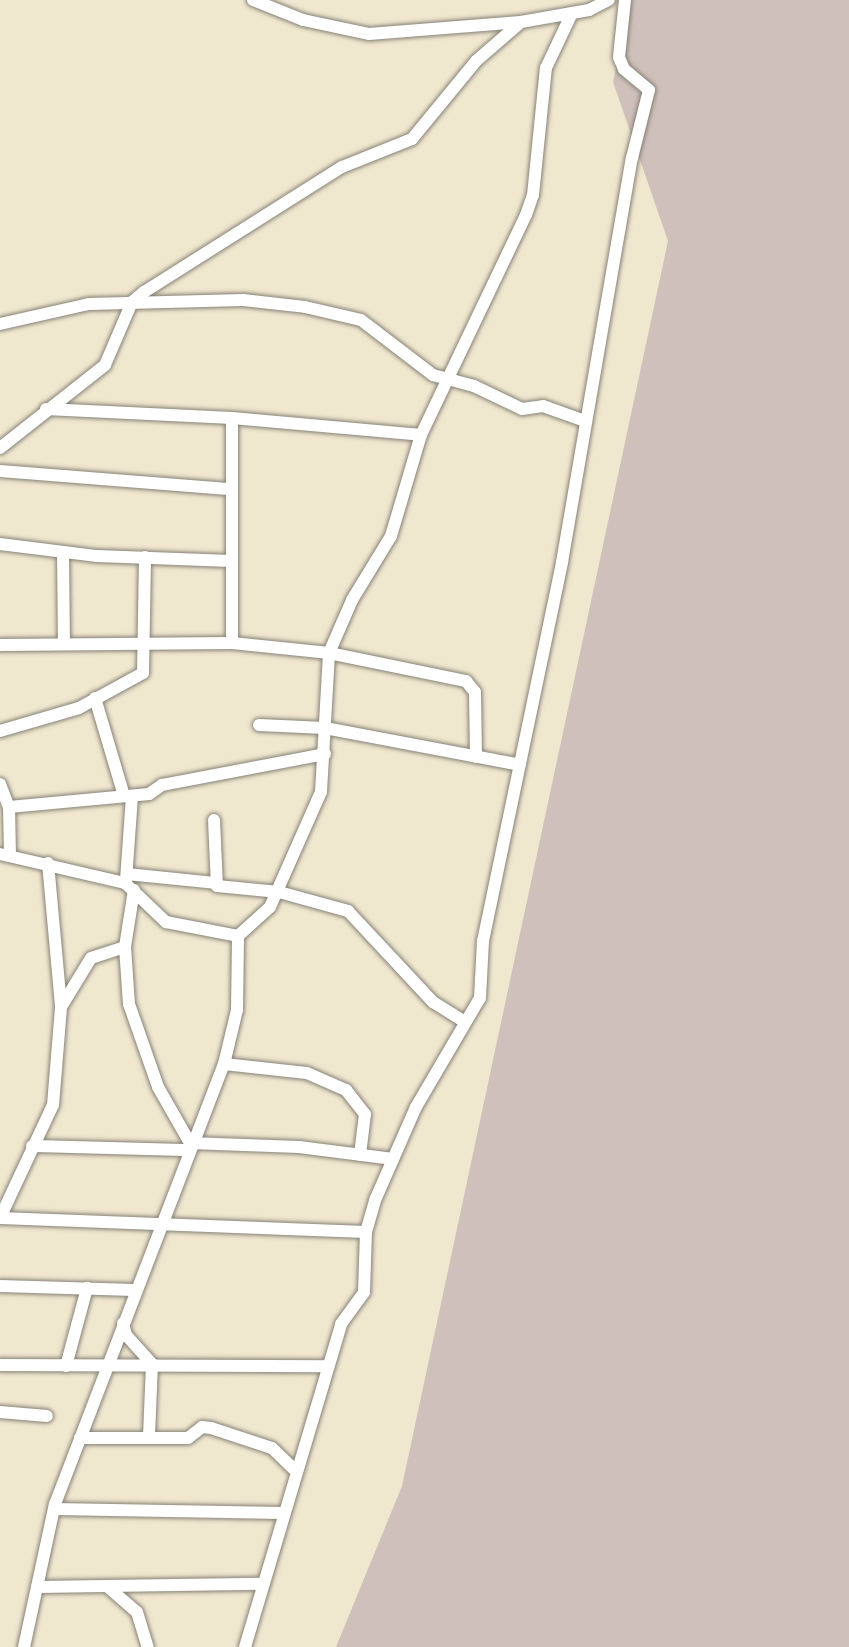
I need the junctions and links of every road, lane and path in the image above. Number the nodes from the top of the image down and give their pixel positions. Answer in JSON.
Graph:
{"nodes":[{"id":1,"x":253,"y":0,"type":"edge"},
{"id":2,"x":609,"y":0,"type":"edge"},
{"id":3,"x":625,"y":0,"type":"edge"},
{"id":4,"x":572,"y":13,"type":"junction"},
{"id":5,"x":521,"y":22,"type":"junction"},
{"id":6,"x":132,"y":302,"type":"junction"},
{"id":7,"x":0,"y":324,"type":"edge"},
{"id":8,"x":449,"y":378,"type":"junction"},
{"id":9,"x":46,"y":409,"type":"junction"},
{"id":10,"x":232,"y":418,"type":"junction"},
{"id":11,"x":585,"y":421,"type":"junction"},
{"id":12,"x":421,"y":435,"type":"junction"},
{"id":13,"x":0,"y":448,"type":"edge"},
{"id":14,"x":0,"y":471,"type":"edge"},
{"id":15,"x":231,"y":489,"type":"junction"},
{"id":16,"x":0,"y":544,"type":"edge"},
{"id":17,"x":63,"y":552,"type":"junction"},
{"id":18,"x":145,"y":557,"type":"junction"},
{"id":19,"x":231,"y":561,"type":"junction"},
{"id":20,"x":143,"y":640,"type":"junction"},
{"id":21,"x":64,"y":643,"type":"junction"},
{"id":22,"x":232,"y":643,"type":"junction"},
{"id":23,"x":0,"y":645,"type":"edge"},
{"id":24,"x":329,"y":653,"type":"junction"},
{"id":25,"x":95,"y":698,"type":"junction"},
{"id":26,"x":259,"y":725,"type":"dead end"},
{"id":27,"x":325,"y":728,"type":"junction"},
{"id":28,"x":0,"y":731,"type":"edge"},
{"id":29,"x":325,"y":754,"type":"junction"},
{"id":30,"x":476,"y":757,"type":"junction"},
{"id":31,"x":520,"y":765,"type":"junction"},
{"id":32,"x":0,"y":784,"type":"edge"},
{"id":33,"x":128,"y":796,"type":"junction"},
{"id":34,"x":9,"y":807,"type":"junction"},
{"id":35,"x":214,"y":820,"type":"dead end"},
{"id":36,"x":5,"y":855,"type":"edge"},
{"id":37,"x":48,"y":863,"type":"junction"},
{"id":38,"x":129,"y":882,"type":"junction"},
{"id":39,"x":215,"y":883,"type":"junction"},
{"id":40,"x":279,"y":892,"type":"junction"},
{"id":41,"x":238,"y":936,"type":"junction"},
{"id":42,"x":125,"y":947,"type":"junction"},
{"id":43,"x":61,"y":1007,"type":"junction"},
{"id":44,"x":465,"y":1022,"type":"junction"},
{"id":45,"x":224,"y":1064,"type":"junction"},
{"id":46,"x":32,"y":1146,"type":"junction"},
{"id":47,"x":189,"y":1146,"type":"junction"},
{"id":48,"x":360,"y":1155,"type":"junction"},
{"id":49,"x":393,"y":1159,"type":"junction"},
{"id":50,"x":0,"y":1218,"type":"edge"},
{"id":51,"x":161,"y":1220,"type":"junction"},
{"id":52,"x":366,"y":1232,"type":"junction"},
{"id":53,"x":0,"y":1286,"type":"edge"},
{"id":54,"x":87,"y":1288,"type":"junction"},
{"id":55,"x":134,"y":1290,"type":"junction"},
{"id":56,"x":123,"y":1321,"type":"junction"},
{"id":57,"x":152,"y":1364,"type":"junction"},
{"id":58,"x":0,"y":1365,"type":"edge"},
{"id":59,"x":66,"y":1366,"type":"junction"},
{"id":60,"x":106,"y":1366,"type":"junction"},
{"id":61,"x":327,"y":1366,"type":"junction"},
{"id":62,"x":0,"y":1412,"type":"edge"},
{"id":63,"x":47,"y":1416,"type":"dead end"},
{"id":64,"x":149,"y":1437,"type":"junction"},
{"id":65,"x":80,"y":1438,"type":"junction"},
{"id":66,"x":294,"y":1469,"type":"junction"},
{"id":67,"x":54,"y":1509,"type":"junction"},
{"id":68,"x":283,"y":1513,"type":"junction"},
{"id":69,"x":262,"y":1584,"type":"junction"},
{"id":70,"x":37,"y":1587,"type":"junction"},
{"id":71,"x":108,"y":1587,"type":"junction"},
{"id":72,"x":24,"y":1647,"type":"edge"},
{"id":73,"x":148,"y":1647,"type":"edge"},
{"id":74,"x":245,"y":1647,"type":"edge"}],
"edges":[{"from":1,"to":5,"type":"street"},
{"from":2,"to":4,"type":"street"},
{"from":3,"to":11,"type":"street"},
{"from":4,"to":5,"type":"street"},
{"from":4,"to":8,"type":"street"},
{"from":5,"to":6,"type":"street"},
{"from":6,"to":7,"type":"street"},
{"from":6,"to":8,"type":"street"},
{"from":6,"to":9,"type":"street"},
{"from":8,"to":11,"type":"street"},
{"from":8,"to":12,"type":"street"},
{"from":9,"to":10,"type":"street"},
{"from":9,"to":13,"type":"street"},
{"from":10,"to":12,"type":"street"},
{"from":10,"to":15,"type":"street"},
{"from":11,"to":31,"type":"street"},
{"from":12,"to":24,"type":"street"},
{"from":14,"to":15,"type":"street"},
{"from":15,"to":19,"type":"street"},
{"from":16,"to":17,"type":"street"},
{"from":17,"to":18,"type":"street"},
{"from":17,"to":21,"type":"street"},
{"from":18,"to":19,"type":"street"},
{"from":18,"to":20,"type":"street"},
{"from":19,"to":22,"type":"street"},
{"from":20,"to":21,"type":"street"},
{"from":20,"to":22,"type":"street"},
{"from":20,"to":25,"type":"street"},
{"from":21,"to":23,"type":"street"},
{"from":22,"to":24,"type":"street"},
{"from":24,"to":27,"type":"street"},
{"from":24,"to":30,"type":"street"},
{"from":25,"to":28,"type":"street"},
{"from":25,"to":33,"type":"street"},
{"from":26,"to":27,"type":"street"},
{"from":27,"to":29,"type":"street"},
{"from":27,"to":30,"type":"street"},
{"from":29,"to":33,"type":"street"},
{"from":29,"to":40,"type":"street"},
{"from":30,"to":31,"type":"street"},
{"from":31,"to":44,"type":"street"},
{"from":32,"to":34,"type":"street"},
{"from":33,"to":34,"type":"street"},
{"from":33,"to":38,"type":"street"},
{"from":34,"to":36,"type":"street"},
{"from":35,"to":39,"type":"street"},
{"from":36,"to":37,"type":"street"},
{"from":37,"to":38,"type":"street"},
{"from":37,"to":43,"type":"street"},
{"from":38,"to":39,"type":"street"},
{"from":38,"to":41,"type":"street"},
{"from":38,"to":42,"type":"street"},
{"from":39,"to":40,"type":"street"},
{"from":40,"to":41,"type":"street"},
{"from":40,"to":44,"type":"street"},
{"from":41,"to":45,"type":"street"},
{"from":42,"to":43,"type":"street"},
{"from":42,"to":47,"type":"street"},
{"from":43,"to":46,"type":"street"},
{"from":44,"to":49,"type":"street"},
{"from":45,"to":47,"type":"street"},
{"from":45,"to":48,"type":"street"},
{"from":46,"to":47,"type":"street"},
{"from":46,"to":50,"type":"street"},
{"from":47,"to":48,"type":"street"},
{"from":47,"to":51,"type":"street"},
{"from":48,"to":49,"type":"street"},
{"from":49,"to":52,"type":"street"},
{"from":50,"to":51,"type":"street"},
{"from":51,"to":52,"type":"street"},
{"from":51,"to":55,"type":"street"},
{"from":52,"to":61,"type":"street"},
{"from":53,"to":54,"type":"street"},
{"from":54,"to":55,"type":"street"},
{"from":54,"to":59,"type":"street"},
{"from":55,"to":56,"type":"street"},
{"from":56,"to":57,"type":"street"},
{"from":56,"to":60,"type":"street"},
{"from":57,"to":60,"type":"street"},
{"from":57,"to":61,"type":"street"},
{"from":57,"to":64,"type":"street"},
{"from":58,"to":59,"type":"street"},
{"from":59,"to":60,"type":"street"},
{"from":60,"to":65,"type":"street"},
{"from":61,"to":66,"type":"street"},
{"from":62,"to":63,"type":"street"},
{"from":64,"to":65,"type":"street"},
{"from":64,"to":66,"type":"street"},
{"from":65,"to":67,"type":"street"},
{"from":66,"to":68,"type":"street"},
{"from":67,"to":68,"type":"street"},
{"from":67,"to":70,"type":"street"},
{"from":68,"to":69,"type":"street"},
{"from":69,"to":71,"type":"street"},
{"from":69,"to":74,"type":"street"},
{"from":70,"to":71,"type":"street"},
{"from":70,"to":72,"type":"street"},
{"from":71,"to":73,"type":"street"}]}
